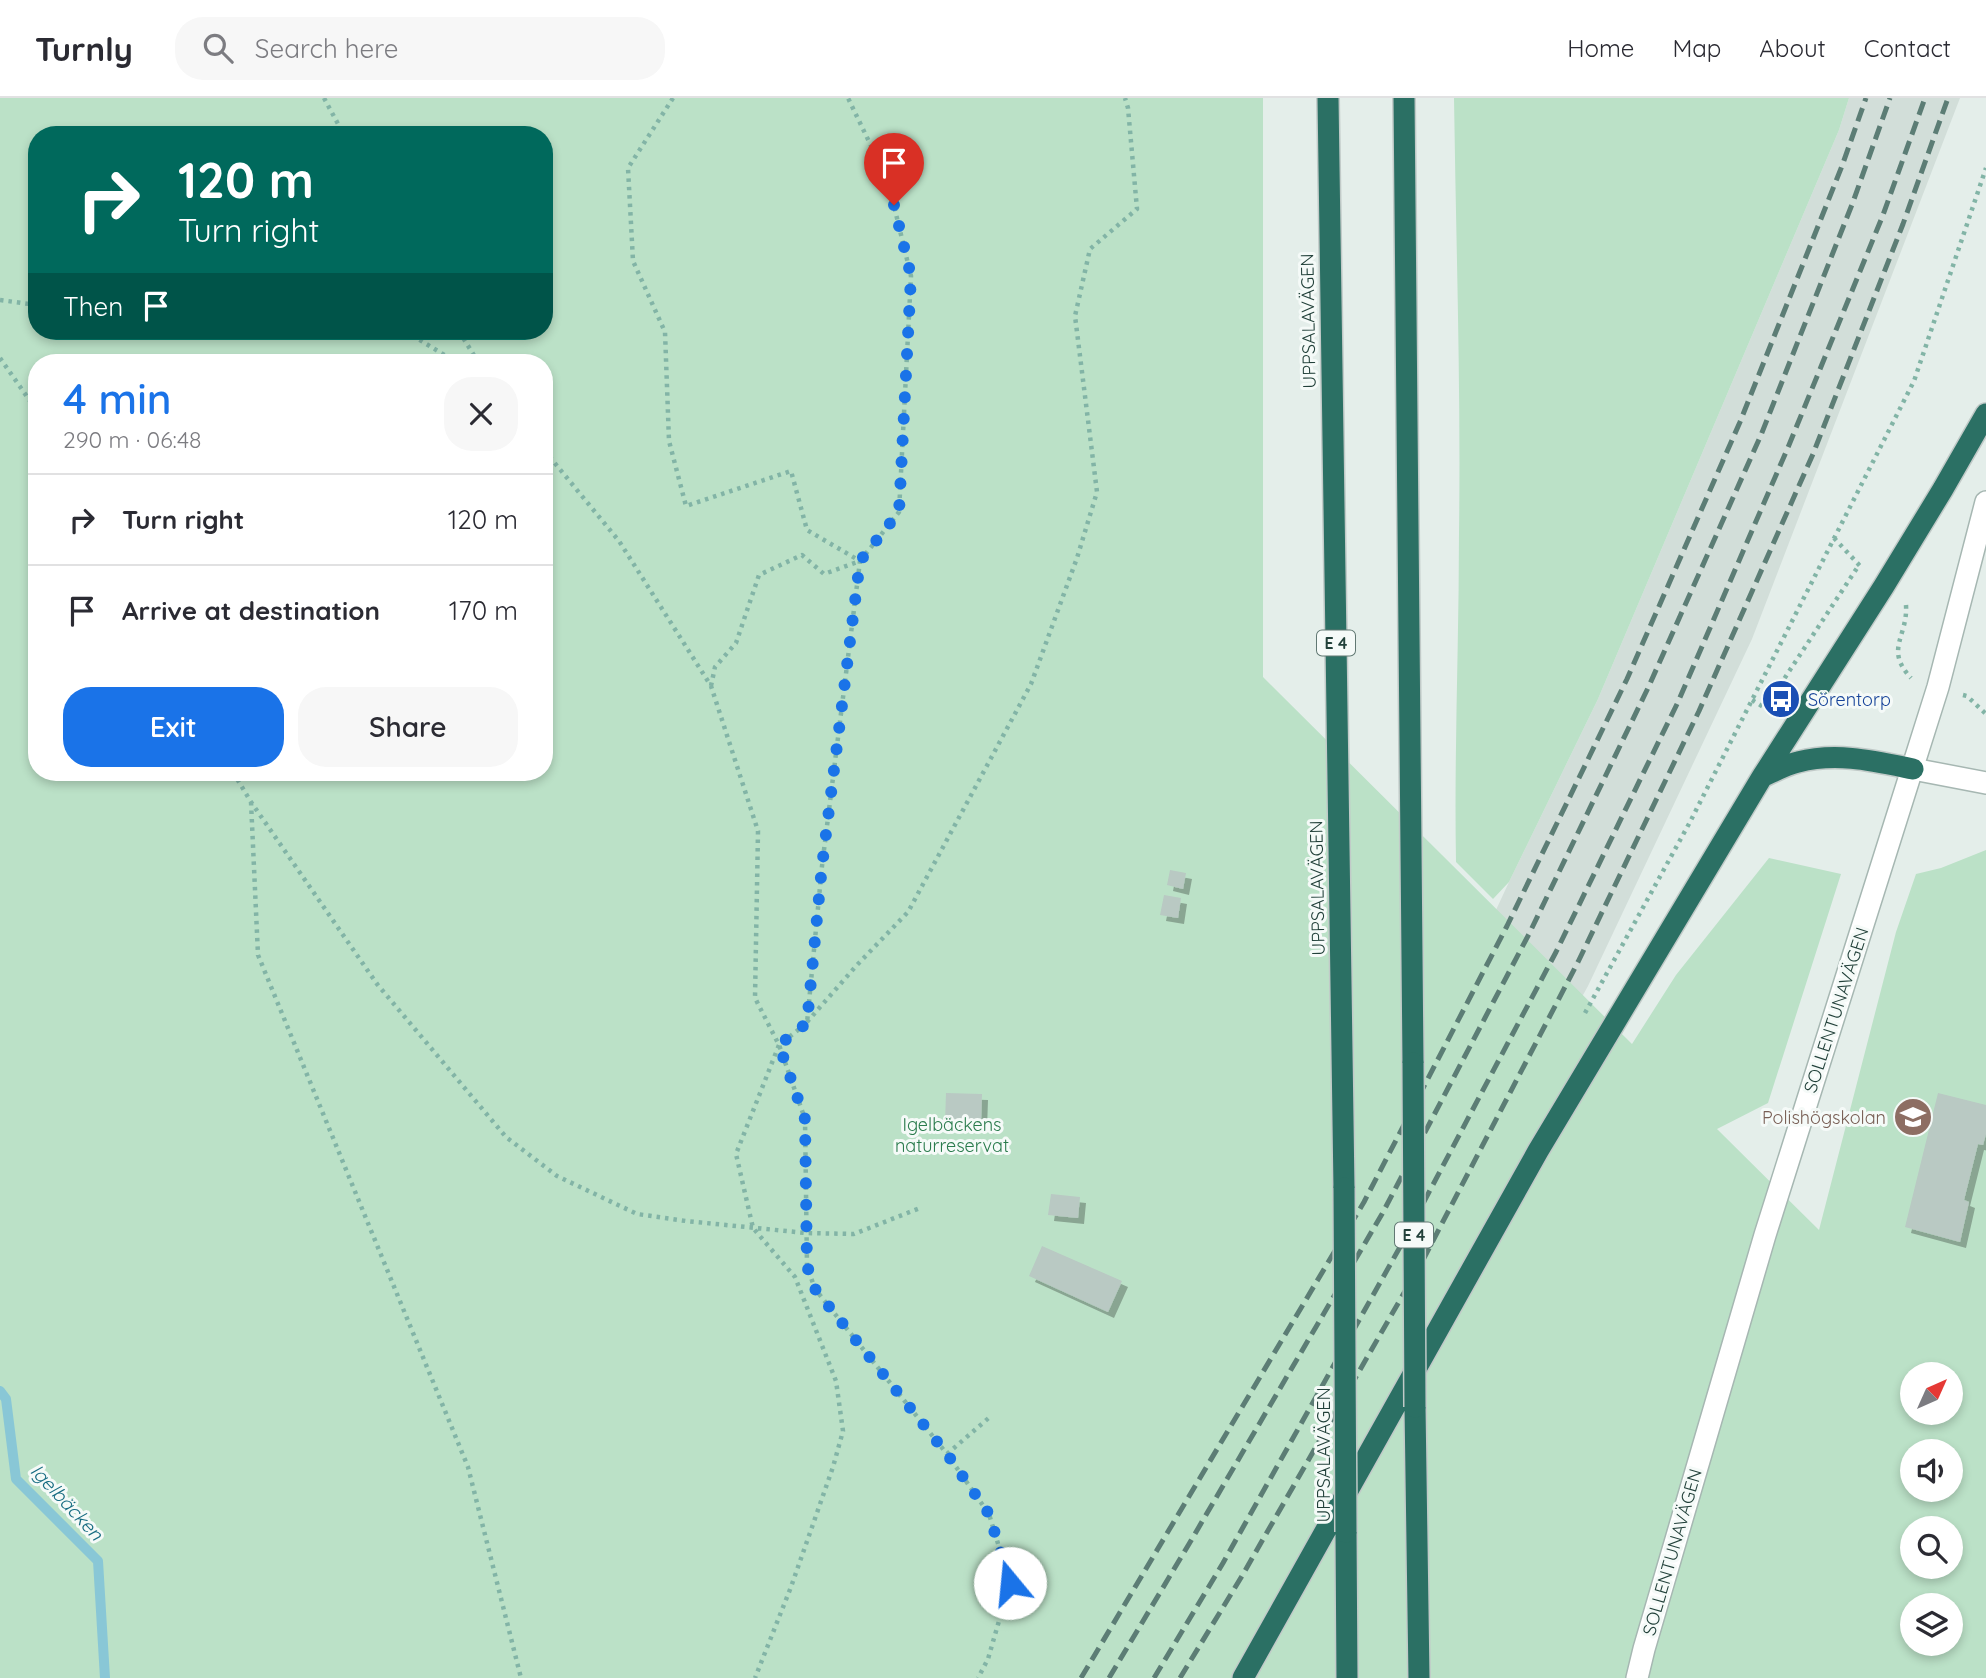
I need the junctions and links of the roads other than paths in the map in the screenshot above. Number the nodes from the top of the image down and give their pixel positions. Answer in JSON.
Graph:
{"nodes":[{"id":1,"x":1328,"y":98,"type":"edge"},
{"id":2,"x":1404,"y":98,"type":"edge"},
{"id":3,"x":1986,"y":414,"type":"edge"},
{"id":4,"x":1986,"y":502,"type":"edge"},
{"id":5,"x":1913,"y":769,"type":"junction"},
{"id":6,"x":1762,"y":777,"type":"junction"},
{"id":7,"x":1986,"y":783,"type":"edge"},
{"id":8,"x":1243,"y":1678,"type":"edge"},
{"id":9,"x":1347,"y":1678,"type":"edge"},
{"id":10,"x":1419,"y":1678,"type":"edge"},
{"id":11,"x":1637,"y":1678,"type":"edge"}],
"edges":[{"from":1,"to":9,"type":"highway","name":"UPPSALAVÄGEN","number":"E 4","bridge":true},
{"from":2,"to":10,"type":"highway","number":"E 4","bridge":true},
{"from":3,"to":6,"type":"highway"},
{"from":4,"to":5,"type":"street","name":"SOLLENTUNAVÄGEN"},
{"from":5,"to":6,"type":"highway"},
{"from":5,"to":7,"type":"street"},
{"from":5,"to":11,"type":"street","name":"SOLLENTUNAVÄGEN"},
{"from":6,"to":8,"type":"highway"}]}
